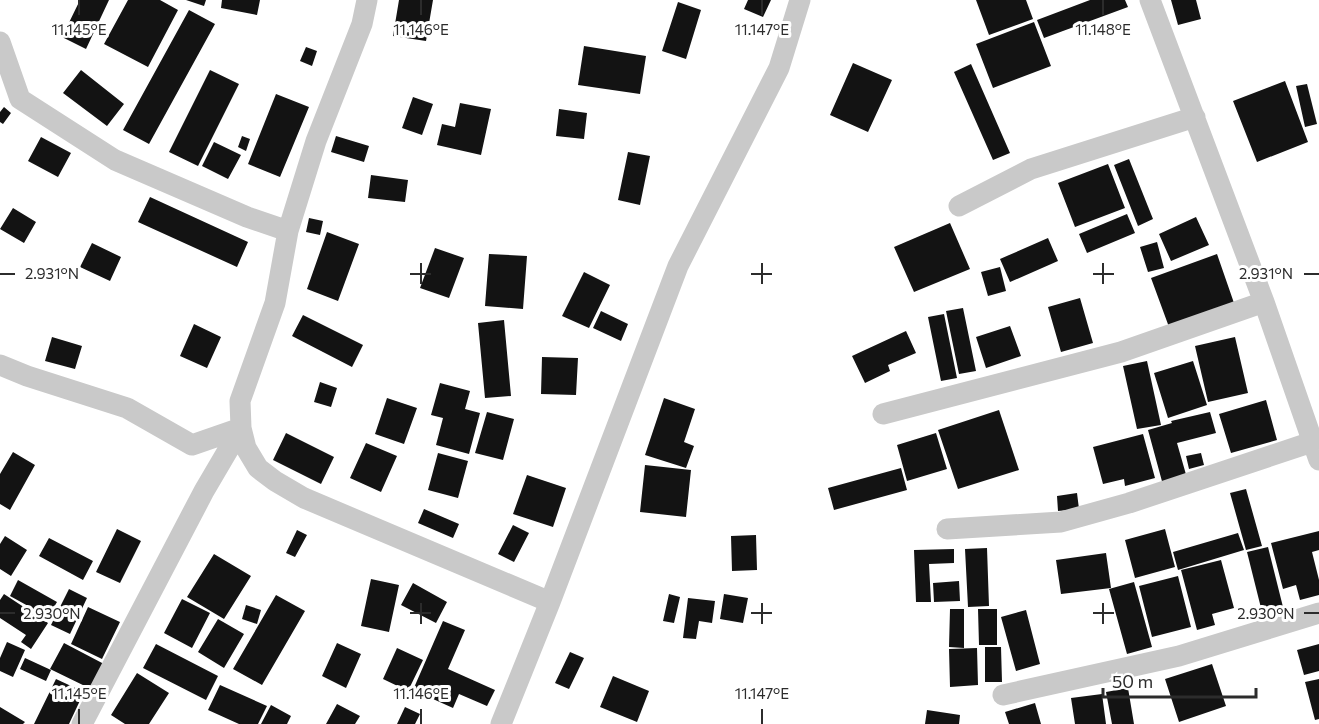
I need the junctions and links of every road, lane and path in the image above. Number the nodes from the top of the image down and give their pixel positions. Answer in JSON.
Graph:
{"nodes":[{"id":1,"x":367,"y":0,"type":"edge"},
{"id":2,"x":800,"y":0,"type":"edge"},
{"id":3,"x":1140,"y":0,"type":"edge"},
{"id":4,"x":1150,"y":0,"type":"edge"},
{"id":5,"x":1165,"y":38,"type":"junction"},
{"id":6,"x":0,"y":42,"type":"edge"},
{"id":7,"x":0,"y":86,"type":"edge"},
{"id":8,"x":20,"y":99,"type":"junction"},
{"id":9,"x":1195,"y":117,"type":"junction"},
{"id":10,"x":959,"y":206,"type":"dead end"},
{"id":11,"x":288,"y":231,"type":"junction"},
{"id":12,"x":1264,"y":302,"type":"junction"},
{"id":13,"x":0,"y":365,"type":"edge"},
{"id":14,"x":883,"y":414,"type":"dead end"},
{"id":15,"x":241,"y":428,"type":"junction"},
{"id":16,"x":1315,"y":451,"type":"edge"},
{"id":17,"x":947,"y":529,"type":"dead end"},
{"id":18,"x":550,"y":602,"type":"junction"},
{"id":19,"x":1319,"y":613,"type":"edge"},
{"id":20,"x":1003,"y":695,"type":"dead end"},
{"id":21,"x":82,"y":724,"type":"edge"},
{"id":22,"x":501,"y":724,"type":"edge"}],
"edges":[{"from":1,"to":11,"type":"street"},
{"from":2,"to":18,"type":"street"},
{"from":3,"to":5,"type":"street"},
{"from":4,"to":5,"type":"street"},
{"from":5,"to":9,"type":"street"},
{"from":6,"to":8,"type":"street"},
{"from":7,"to":8,"type":"street"},
{"from":8,"to":11,"type":"street"},
{"from":9,"to":10,"type":"street"},
{"from":9,"to":12,"type":"street"},
{"from":11,"to":15,"type":"street"},
{"from":12,"to":14,"type":"street"},
{"from":12,"to":16,"type":"street"},
{"from":13,"to":15,"type":"street"},
{"from":15,"to":18,"type":"street"},
{"from":15,"to":21,"type":"street"},
{"from":16,"to":17,"type":"street"},
{"from":18,"to":22,"type":"street"},
{"from":19,"to":20,"type":"street"}]}
